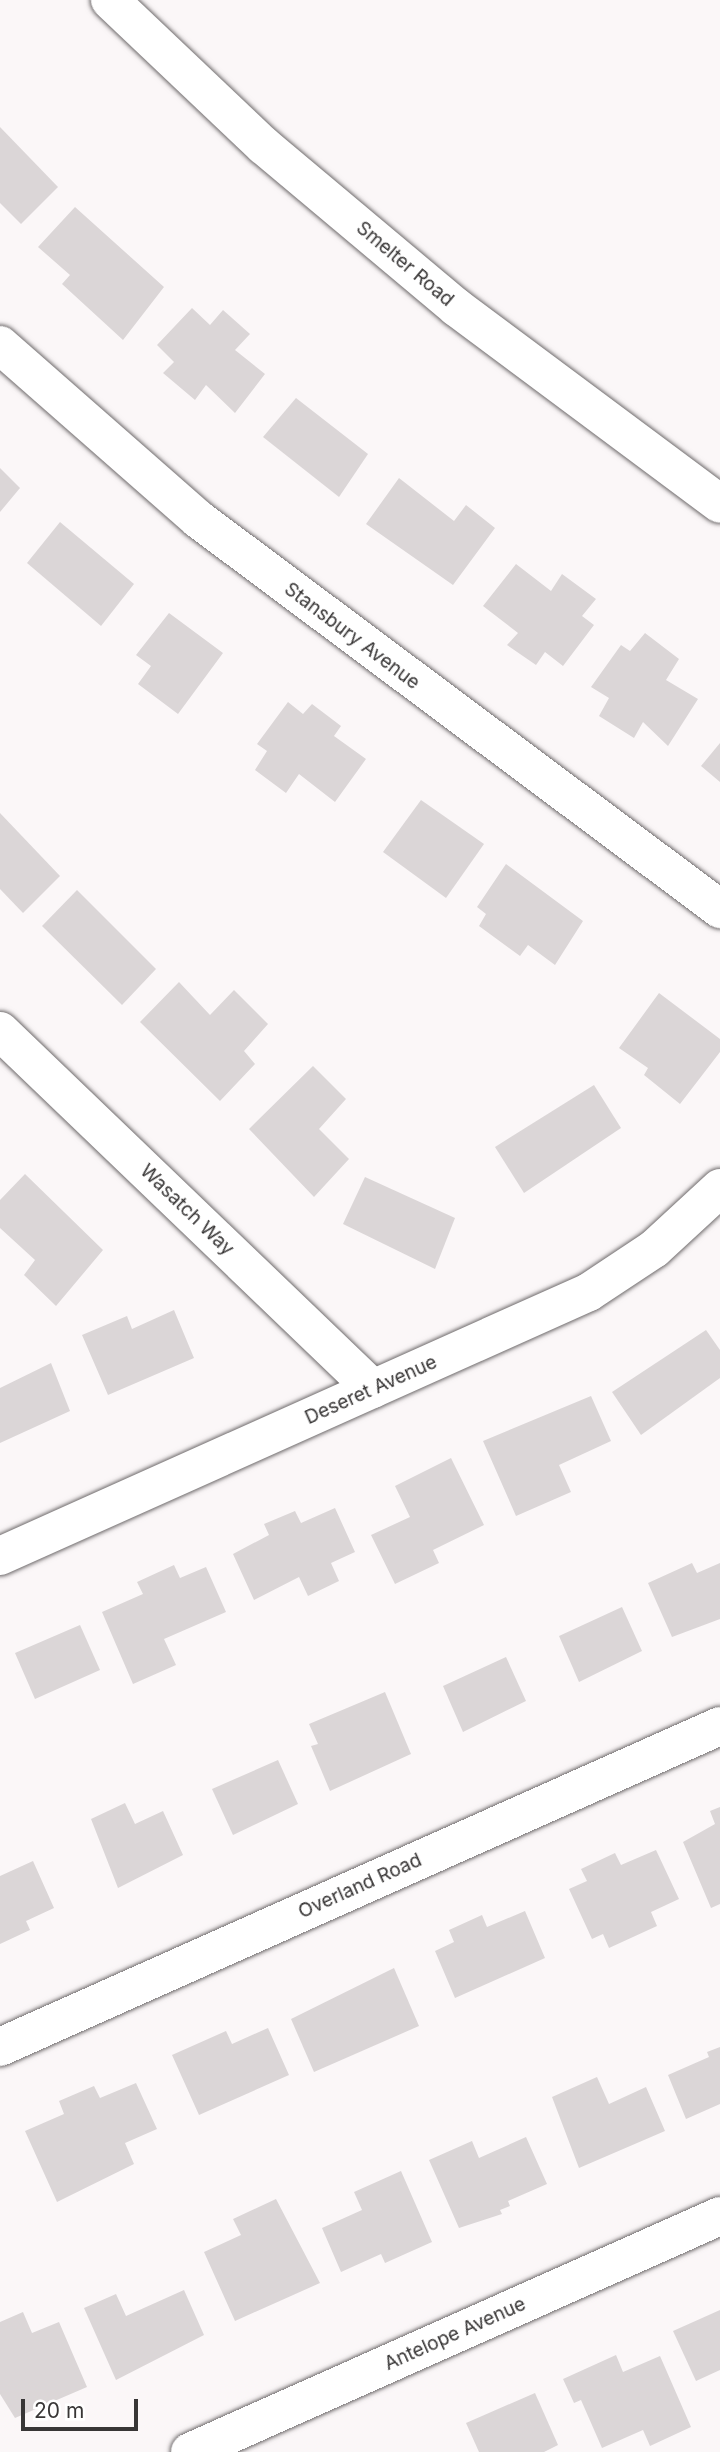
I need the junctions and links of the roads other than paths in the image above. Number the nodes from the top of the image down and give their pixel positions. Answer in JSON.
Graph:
{"nodes":[{"id":1,"x":110,"y":0,"type":"edge"},
{"id":2,"x":0,"y":345,"type":"edge"},
{"id":3,"x":720,"y":504,"type":"edge"},
{"id":4,"x":720,"y":909,"type":"edge"},
{"id":5,"x":0,"y":1031,"type":"edge"},
{"id":6,"x":720,"y":1188,"type":"edge"},
{"id":7,"x":373,"y":1389,"type":"junction"},
{"id":8,"x":0,"y":1556,"type":"edge"},
{"id":9,"x":720,"y":1726,"type":"edge"},
{"id":10,"x":0,"y":2047,"type":"edge"},
{"id":11,"x":720,"y":2216,"type":"edge"},
{"id":12,"x":190,"y":2452,"type":"edge"}],
"edges":[{"from":1,"to":3,"type":"street","name":"Smelter Road"},
{"from":2,"to":4,"type":"street","name":"Stansbury Avenue"},
{"from":5,"to":7,"type":"street","name":"Wasatch Way"},
{"from":6,"to":7,"type":"street","name":"Deseret Avenue"},
{"from":7,"to":8,"type":"street","name":"Deseret Avenue"},
{"from":9,"to":10,"type":"street","name":"Overland Road"},
{"from":11,"to":12,"type":"street","name":"Antelope Avenue"}]}
